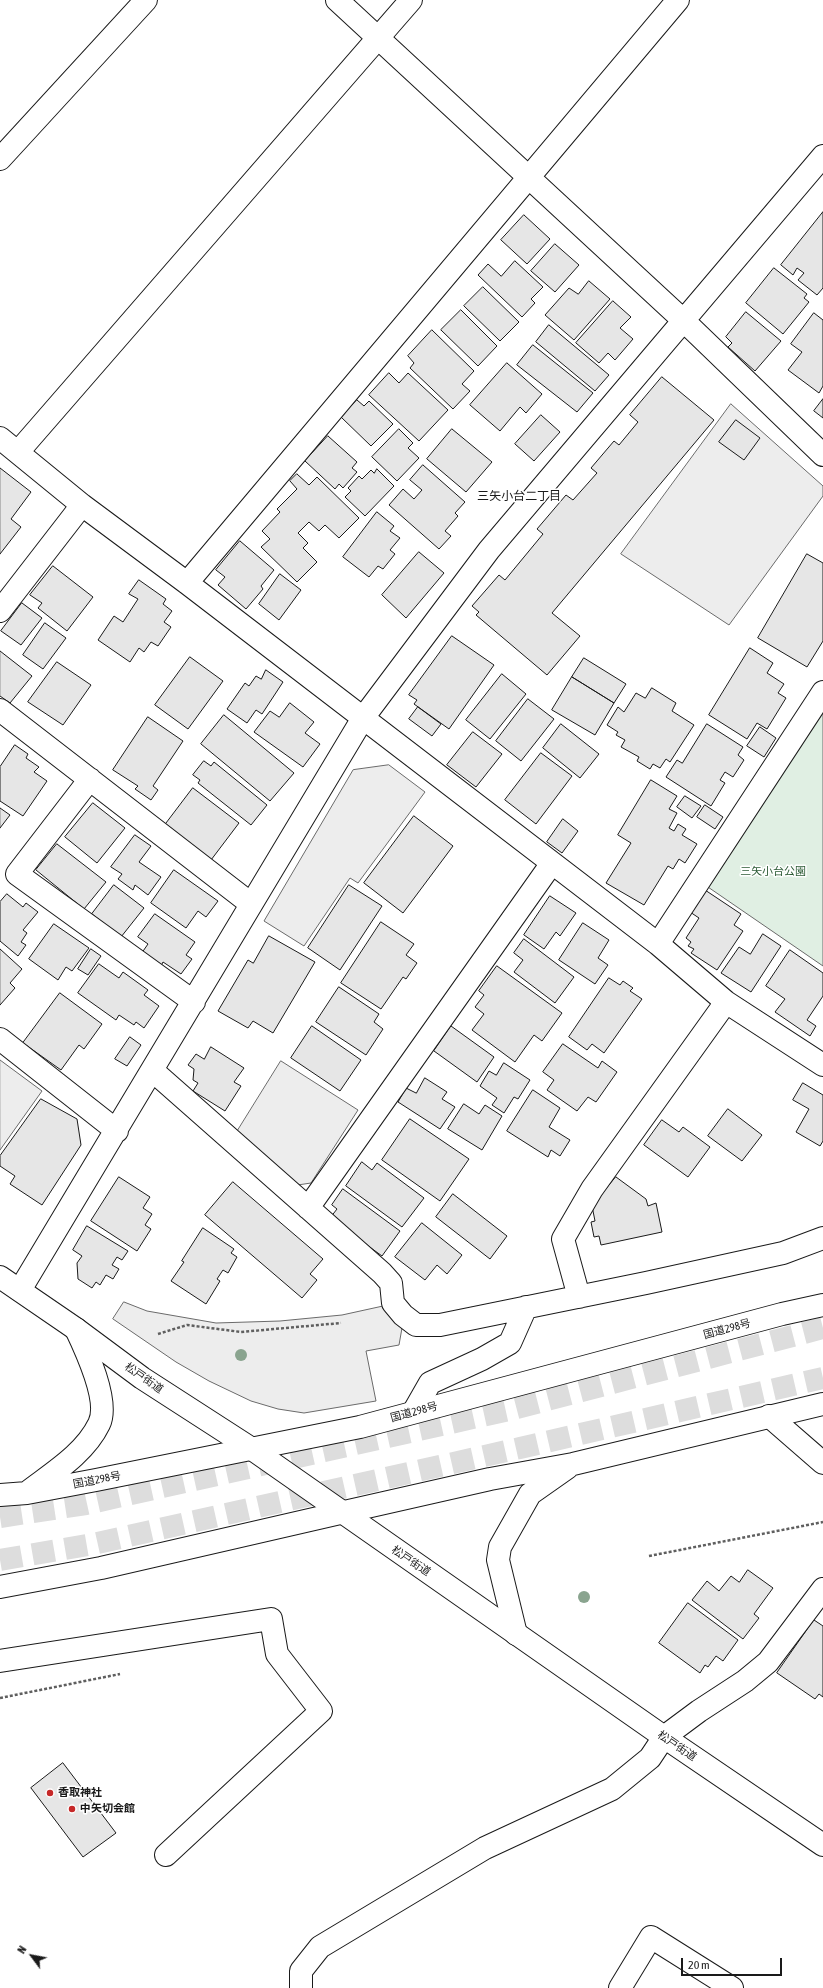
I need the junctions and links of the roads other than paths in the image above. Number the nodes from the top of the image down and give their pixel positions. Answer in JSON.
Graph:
{"nodes":[{"id":1,"x":146,"y":0,"type":"edge"},
{"id":2,"x":337,"y":0,"type":"edge"},
{"id":3,"x":411,"y":0,"type":"edge"},
{"id":4,"x":678,"y":0,"type":"edge"},
{"id":5,"x":377,"y":39,"type":"junction"},
{"id":6,"x":823,"y":156,"type":"edge"},
{"id":7,"x":0,"y":158,"type":"edge"},
{"id":8,"x":530,"y":177,"type":"junction"},
{"id":9,"x":684,"y":321,"type":"junction"},
{"id":10,"x":0,"y":438,"type":"edge"},
{"id":11,"x":18,"y":452,"type":"junction"},
{"id":12,"x":823,"y":455,"type":"edge"},
{"id":13,"x":82,"y":505,"type":"junction"},
{"id":14,"x":188,"y":583,"type":"junction"},
{"id":15,"x":0,"y":611,"type":"edge"},
{"id":16,"x":823,"y":692,"type":"edge"},
{"id":17,"x":0,"y":710,"type":"edge"},
{"id":18,"x":363,"y":718,"type":"junction"},
{"id":19,"x":90,"y":779,"type":"junction"},
{"id":20,"x":552,"y":863,"type":"junction"},
{"id":21,"x":251,"y":904,"type":"junction"},
{"id":22,"x":658,"y":944,"type":"junction"},
{"id":23,"x":194,"y":1002,"type":"junction"},
{"id":24,"x":726,"y":1002,"type":"junction"},
{"id":25,"x":0,"y":1039,"type":"edge"},
{"id":26,"x":823,"y":1065,"type":"edge"},
{"id":27,"x":153,"y":1071,"type":"junction"},
{"id":28,"x":117,"y":1131,"type":"junction"},
{"id":29,"x":308,"y":1208,"type":"junction"},
{"id":30,"x":823,"y":1238,"type":"edge"},
{"id":31,"x":0,"y":1277,"type":"edge"},
{"id":32,"x":20,"y":1290,"type":"junction"},
{"id":33,"x":579,"y":1297,"type":"junction"},
{"id":34,"x":823,"y":1298,"type":"edge"},
{"id":35,"x":823,"y":1305,"type":"edge"},
{"id":36,"x":526,"y":1307,"type":"junction"},
{"id":37,"x":782,"y":1314,"type":"junction"},
{"id":38,"x":76,"y":1329,"type":"junction"},
{"id":39,"x":823,"y":1404,"type":"edge"},
{"id":40,"x":414,"y":1411,"type":"junction"},
{"id":41,"x":769,"y":1416,"type":"junction"},
{"id":42,"x":252,"y":1449,"type":"junction"},
{"id":43,"x":823,"y":1463,"type":"edge"},
{"id":44,"x":573,"y":1464,"type":"junction"},
{"id":45,"x":27,"y":1493,"type":"junction"},
{"id":46,"x":0,"y":1495,"type":"edge"},
{"id":47,"x":340,"y":1513,"type":"junction"},
{"id":48,"x":0,"y":1587,"type":"edge"},
{"id":49,"x":821,"y":1598,"type":"edge"},
{"id":50,"x":516,"y":1634,"type":"junction"},
{"id":51,"x":0,"y":1661,"type":"edge"},
{"id":52,"x":664,"y":1737,"type":"junction"},
{"id":53,"x":823,"y":1845,"type":"edge"},
{"id":54,"x":166,"y":1855,"type":"dead end"},
{"id":55,"x":301,"y":1988,"type":"edge"},
{"id":56,"x":620,"y":1988,"type":"edge"},
{"id":57,"x":732,"y":1988,"type":"edge"}],
"edges":[{"from":1,"to":7,"type":"main road"},
{"from":2,"to":5,"type":"main road"},
{"from":3,"to":5,"type":"main road"},
{"from":4,"to":8,"type":"main road"},
{"from":5,"to":8,"type":"main road"},
{"from":5,"to":11,"type":"main road"},
{"from":6,"to":9,"type":"main road"},
{"from":8,"to":9,"type":"main road"},
{"from":8,"to":14,"type":"main road"},
{"from":9,"to":12,"type":"main road"},
{"from":9,"to":18,"type":"main road"},
{"from":10,"to":11,"type":"main road"},
{"from":11,"to":13,"type":"main road"},
{"from":13,"to":14,"type":"main road"},
{"from":13,"to":15,"type":"main road"},
{"from":14,"to":18,"type":"main road"},
{"from":16,"to":22,"type":"main road"},
{"from":17,"to":19,"type":"main road"},
{"from":18,"to":20,"type":"main road"},
{"from":18,"to":21,"type":"main road"},
{"from":19,"to":21,"type":"main road"},
{"from":19,"to":23,"type":"main road"},
{"from":20,"to":22,"type":"main road"},
{"from":20,"to":29,"type":"main road"},
{"from":21,"to":23,"type":"main road"},
{"from":22,"to":24,"type":"main road"},
{"from":23,"to":27,"type":"main road"},
{"from":24,"to":26,"type":"main road"},
{"from":24,"to":33,"type":"main road"},
{"from":25,"to":28,"type":"main road"},
{"from":27,"to":28,"type":"main road"},
{"from":27,"to":29,"type":"main road"},
{"from":28,"to":32,"type":"main road"},
{"from":29,"to":36,"type":"main road"},
{"from":30,"to":33,"type":"main road"},
{"from":31,"to":32,"type":"main road","name":"松戸街道"},
{"from":32,"to":38,"type":"main road","name":"松戸街道"},
{"from":33,"to":36,"type":"main road"},
{"from":34,"to":37,"type":"main road"},
{"from":35,"to":37,"type":"main road","name":"国道298号"},
{"from":36,"to":40,"type":"main road"},
{"from":37,"to":40,"type":"main road","name":"国道298号"},
{"from":38,"to":42,"type":"main road","name":"松戸街道"},
{"from":38,"to":45,"type":"main road"},
{"from":39,"to":41,"type":"main road"},
{"from":40,"to":42,"type":"main road","name":"国道298号"},
{"from":41,"to":43,"type":"main road"},
{"from":41,"to":44,"type":"main road"},
{"from":42,"to":45,"type":"main road","name":"国道298号"},
{"from":42,"to":47,"type":"main road","name":"松戸街道"},
{"from":44,"to":47,"type":"main road"},
{"from":44,"to":50,"type":"main road"},
{"from":45,"to":46,"type":"main road","name":"国道298号"},
{"from":47,"to":48,"type":"main road"},
{"from":47,"to":50,"type":"main road","name":"松戸街道"},
{"from":49,"to":52,"type":"main road"},
{"from":50,"to":52,"type":"main road","name":"松戸街道"},
{"from":51,"to":54,"type":"main road"},
{"from":52,"to":53,"type":"main road","name":"松戸街道"},
{"from":52,"to":55,"type":"main road"},
{"from":56,"to":57,"type":"main road"}]}
